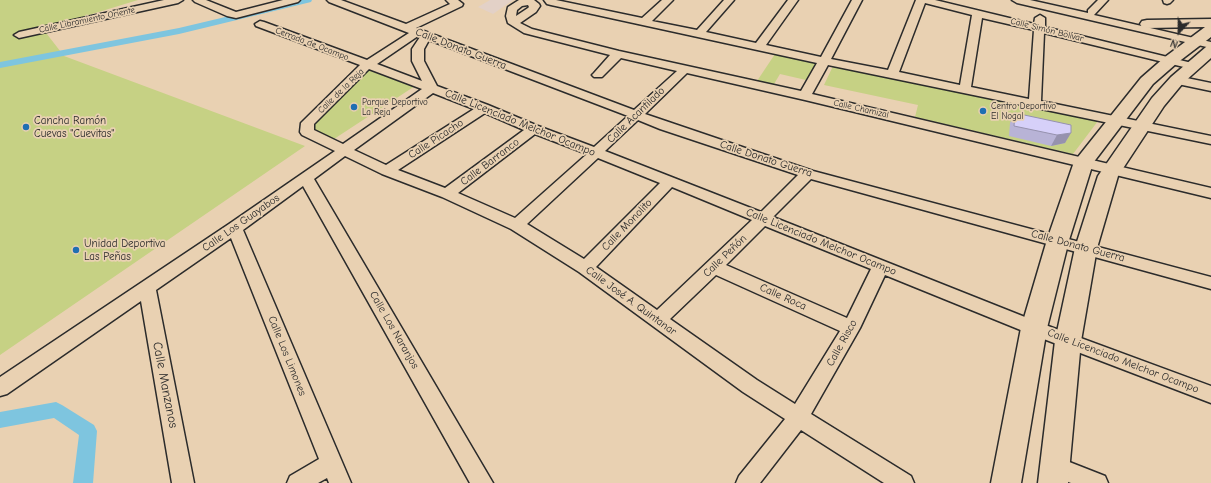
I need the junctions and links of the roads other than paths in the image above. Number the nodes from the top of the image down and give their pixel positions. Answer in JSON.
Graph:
{"nodes":[{"id":1,"x":178,"y":0,"type":"edge"},
{"id":2,"x":198,"y":0,"type":"edge"},
{"id":3,"x":295,"y":0,"type":"edge"},
{"id":4,"x":332,"y":0,"type":"edge"},
{"id":5,"x":451,"y":0,"type":"edge"},
{"id":6,"x":549,"y":0,"type":"edge"},
{"id":7,"x":668,"y":0,"type":"edge"},
{"id":8,"x":729,"y":0,"type":"edge"},
{"id":9,"x":792,"y":0,"type":"edge"},
{"id":10,"x":857,"y":0,"type":"edge"},
{"id":11,"x":922,"y":0,"type":"edge"},
{"id":12,"x":1017,"y":0,"type":"edge"},
{"id":13,"x":1103,"y":0,"type":"edge"},
{"id":14,"x":1041,"y":3,"type":"edge"},
{"id":15,"x":1092,"y":12,"type":"junction"},
{"id":16,"x":978,"y":13,"type":"junction"},
{"id":17,"x":644,"y":22,"type":"junction"},
{"id":18,"x":513,"y":23,"type":"dead end"},
{"id":19,"x":260,"y":24,"type":"dead end"},
{"id":20,"x":1147,"y":24,"type":"joint"},
{"id":21,"x":1039,"y":27,"type":"junction"},
{"id":22,"x":416,"y":32,"type":"junction"},
{"id":23,"x":699,"y":34,"type":"junction"},
{"id":24,"x":19,"y":35,"type":"dead end"},
{"id":25,"x":1207,"y":38,"type":"edge"},
{"id":26,"x":759,"y":47,"type":"junction"},
{"id":27,"x":618,"y":54,"type":"junction"},
{"id":28,"x":824,"y":61,"type":"junction"},
{"id":29,"x":367,"y":65,"type":"junction"},
{"id":30,"x":684,"y":69,"type":"junction"},
{"id":31,"x":1180,"y":69,"type":"junction"},
{"id":32,"x":598,"y":75,"type":"dead end"},
{"id":33,"x":892,"y":75,"type":"junction"},
{"id":34,"x":1211,"y":87,"type":"edge"},
{"id":35,"x":432,"y":88,"type":"junction"},
{"id":36,"x":965,"y":90,"type":"junction"},
{"id":37,"x":805,"y":96,"type":"junction"},
{"id":38,"x":1035,"y":104,"type":"junction"},
{"id":39,"x":484,"y":108,"type":"junction"},
{"id":40,"x":637,"y":115,"type":"junction"},
{"id":41,"x":1116,"y":120,"type":"junction"},
{"id":42,"x":1141,"y":126,"type":"junction"},
{"id":43,"x":534,"y":129,"type":"junction"},
{"id":44,"x":1211,"y":140,"type":"edge"},
{"id":45,"x":343,"y":150,"type":"junction"},
{"id":46,"x":596,"y":153,"type":"junction"},
{"id":47,"x":1084,"y":162,"type":"junction"},
{"id":48,"x":1112,"y":169,"type":"junction"},
{"id":49,"x":387,"y":171,"type":"junction"},
{"id":50,"x":808,"y":174,"type":"junction"},
{"id":51,"x":306,"y":178,"type":"junction"},
{"id":52,"x":669,"y":182,"type":"junction"},
{"id":53,"x":1211,"y":193,"type":"edge"},
{"id":54,"x":447,"y":194,"type":"junction"},
{"id":55,"x":763,"y":219,"type":"junction"},
{"id":56,"x":517,"y":226,"type":"junction"},
{"id":57,"x":235,"y":228,"type":"junction"},
{"id":58,"x":1058,"y":240,"type":"junction"},
{"id":59,"x":1086,"y":248,"type":"junction"},
{"id":60,"x":881,"y":265,"type":"junction"},
{"id":61,"x":714,"y":267,"type":"junction"},
{"id":62,"x":585,"y":268,"type":"junction"},
{"id":63,"x":1211,"y":283,"type":"edge"},
{"id":64,"x":147,"y":288,"type":"junction"},
{"id":65,"x":657,"y":320,"type":"junction"},
{"id":66,"x":851,"y":328,"type":"junction"},
{"id":67,"x":1034,"y":328,"type":"junction"},
{"id":68,"x":1068,"y":341,"type":"junction"},
{"id":69,"x":0,"y":388,"type":"edge"},
{"id":70,"x":1211,"y":395,"type":"edge"},
{"id":71,"x":798,"y":418,"type":"junction"},
{"id":72,"x":336,"y":474,"type":"edge"},
{"id":73,"x":1054,"y":475,"type":"edge"},
{"id":74,"x":184,"y":483,"type":"edge"},
{"id":75,"x":298,"y":483,"type":"edge"},
{"id":76,"x":482,"y":483,"type":"edge"},
{"id":77,"x":747,"y":483,"type":"edge"},
{"id":78,"x":903,"y":483,"type":"edge"},
{"id":79,"x":1006,"y":483,"type":"edge"},
{"id":80,"x":1097,"y":483,"type":"edge"}],
"edges":[{"from":1,"to":24,"type":"street","name":"Calle Libramiento Oriente"},
{"from":2,"to":3,"type":"street"},
{"from":4,"to":22,"type":"street","name":"Calle Donato Guerra"},
{"from":5,"to":22,"type":"street","name":"Calle de la Reja"},
{"from":6,"to":17,"type":"street"},
{"from":7,"to":17,"type":"street"},
{"from":8,"to":23,"type":"street"},
{"from":9,"to":26,"type":"street"},
{"from":10,"to":28,"type":"street"},
{"from":11,"to":16,"type":"street","name":"Calle Simón Bolívar"},
{"from":11,"to":33,"type":"street"},
{"from":12,"to":14,"type":"street"},
{"from":13,"to":15,"type":"street"},
{"from":14,"to":15,"type":"street"},
{"from":14,"to":21,"type":"street"},
{"from":14,"to":25,"type":"street"},
{"from":15,"to":20,"type":"street"},
{"from":16,"to":21,"type":"street","name":"Calle Simón Bolívar"},
{"from":16,"to":36,"type":"street"},
{"from":17,"to":23,"type":"street"},
{"from":18,"to":27,"type":"street","name":"Calle Chamizal"},
{"from":19,"to":29,"type":"street","name":"Cerrada de Ocampo"},
{"from":20,"to":25,"type":"street"},
{"from":21,"to":31,"type":"street","name":"Calle Simón Bolívar"},
{"from":21,"to":38,"type":"street"},
{"from":22,"to":29,"type":"street","name":"Calle de la Reja"},
{"from":22,"to":35,"type":"street"},
{"from":22,"to":40,"type":"street","name":"Calle Donato Guerra"},
{"from":23,"to":26,"type":"street"},
{"from":25,"to":31,"type":"street"},
{"from":26,"to":28,"type":"street"},
{"from":27,"to":30,"type":"street","name":"Calle Chamizal"},
{"from":27,"to":32,"type":"street"},
{"from":28,"to":33,"type":"street"},
{"from":28,"to":37,"type":"street"},
{"from":29,"to":35,"type":"street","name":"Cerrada de Ocampo"},
{"from":29,"to":45,"type":"street","name":"Calle de la Reja"},
{"from":30,"to":37,"type":"street","name":"Calle Chamizal"},
{"from":30,"to":40,"type":"street","name":"Calle Acantilado"},
{"from":31,"to":34,"type":"street","name":"Calle Simón Bolívar"},
{"from":31,"to":41,"type":"street"},
{"from":31,"to":42,"type":"street"},
{"from":33,"to":36,"type":"street"},
{"from":35,"to":39,"type":"street","name":"Calle Licenciado Melchor Ocampo"},
{"from":35,"to":45,"type":"street","name":"Calle Los Guayabos"},
{"from":36,"to":38,"type":"street"},
{"from":37,"to":47,"type":"street","name":"Calle Chamizal"},
{"from":38,"to":41,"type":"street"},
{"from":39,"to":43,"type":"street","name":"Calle Licenciado Melchor Ocampo"},
{"from":39,"to":49,"type":"street","name":"Calle Picacho"},
{"from":40,"to":46,"type":"street","name":"Calle Acantilado"},
{"from":40,"to":50,"type":"street","name":"Calle Donato Guerra"},
{"from":41,"to":42,"type":"street"},
{"from":41,"to":47,"type":"street"},
{"from":42,"to":44,"type":"street"},
{"from":42,"to":48,"type":"street"},
{"from":43,"to":46,"type":"street","name":"Calle Licenciado Melchor Ocampo"},
{"from":43,"to":54,"type":"street","name":"Calle Barranco"},
{"from":45,"to":49,"type":"street","name":"Calle José A. Quintanar"},
{"from":45,"to":51,"type":"street","name":"Calle Los Guayabos"},
{"from":46,"to":52,"type":"street","name":"Calle Licenciado Melchor Ocampo"},
{"from":46,"to":56,"type":"street","name":"Calle Acantilado"},
{"from":47,"to":48,"type":"street","name":"Calle Chamizal"},
{"from":47,"to":58,"type":"street"},
{"from":48,"to":53,"type":"street","name":"Calle Chamizal"},
{"from":48,"to":59,"type":"street"},
{"from":49,"to":54,"type":"street","name":"Calle José A. Quintanar"},
{"from":50,"to":55,"type":"street","name":"Calle Peñón"},
{"from":50,"to":58,"type":"street","name":"Calle Donato Guerra"},
{"from":51,"to":57,"type":"street","name":"Calle Los Guayabos"},
{"from":51,"to":76,"type":"street","name":"Calle Los Naranjos"},
{"from":52,"to":55,"type":"street","name":"Calle Licenciado Melchor Ocampo"},
{"from":52,"to":62,"type":"street","name":"Calle Monolito"},
{"from":54,"to":56,"type":"street","name":"Calle José A. Quintanar"},
{"from":55,"to":60,"type":"street","name":"Calle Licenciado Melchor Ocampo"},
{"from":55,"to":61,"type":"street","name":"Calle Peñón"},
{"from":56,"to":62,"type":"street","name":"Calle José A. Quintanar"},
{"from":57,"to":64,"type":"street","name":"Calle Los Guayabos"},
{"from":57,"to":72,"type":"street","name":"Calle Los Limones"},
{"from":58,"to":59,"type":"street","name":"Calle Donato Guerra"},
{"from":58,"to":67,"type":"street"},
{"from":59,"to":63,"type":"street","name":"Calle Donato Guerra"},
{"from":59,"to":68,"type":"street"},
{"from":60,"to":66,"type":"street","name":"Calle Risco"},
{"from":60,"to":67,"type":"street","name":"Calle Licenciado Melchor Ocampo"},
{"from":61,"to":65,"type":"street","name":"Calle Peñón"},
{"from":61,"to":66,"type":"street","name":"Calle Roca"},
{"from":62,"to":65,"type":"street","name":"Calle José A. Quintanar"},
{"from":64,"to":69,"type":"street","name":"Calle Los Guayabos"},
{"from":64,"to":74,"type":"street","name":"Calle Manzanos"},
{"from":65,"to":71,"type":"street","name":"Calle José A. Quintanar"},
{"from":66,"to":71,"type":"street","name":"Calle Risco"},
{"from":67,"to":68,"type":"street","name":"Calle Licenciado Melchor Ocampo"},
{"from":67,"to":79,"type":"street"},
{"from":68,"to":70,"type":"street","name":"Calle Licenciado Melchor Ocampo"},
{"from":68,"to":73,"type":"street"},
{"from":71,"to":77,"type":"street","name":"Calle Risco"},
{"from":71,"to":78,"type":"street","name":"Calle José A. Quintanar"},
{"from":72,"to":75,"type":"street"},
{"from":73,"to":80,"type":"street"}]}
